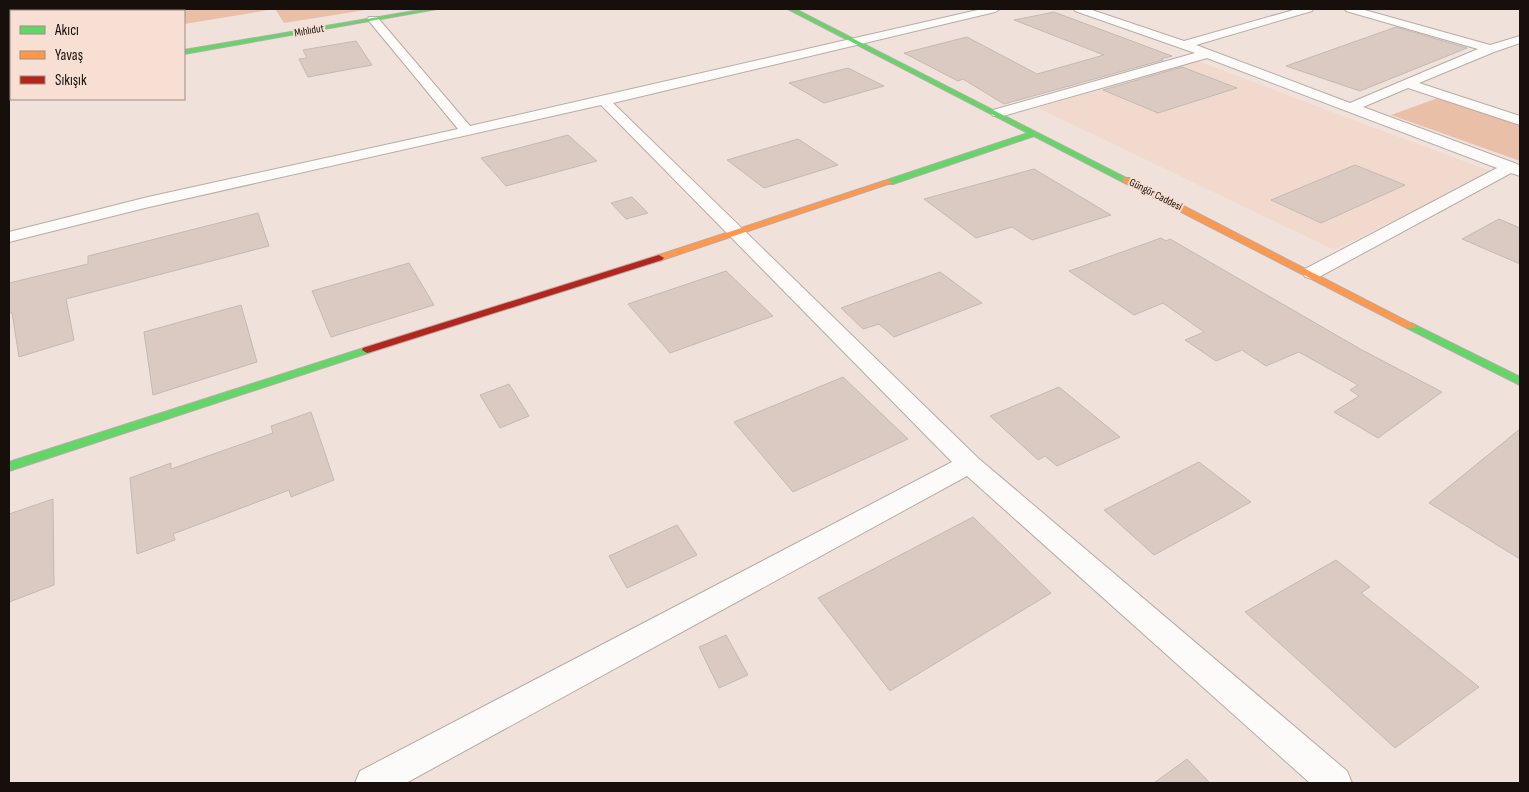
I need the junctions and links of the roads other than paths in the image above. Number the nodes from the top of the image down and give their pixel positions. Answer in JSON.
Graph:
{"nodes":[{"id":1,"x":405,"y":9,"type":"edge"},
{"id":2,"x":434,"y":9,"type":"edge"},
{"id":3,"x":791,"y":9,"type":"edge"},
{"id":4,"x":995,"y":9,"type":"edge"},
{"id":5,"x":1079,"y":9,"type":"edge"},
{"id":6,"x":1308,"y":9,"type":"edge"},
{"id":7,"x":1350,"y":9,"type":"edge"},
{"id":8,"x":373,"y":19,"type":"junction"},
{"id":9,"x":826,"y":26,"type":"junction"},
{"id":10,"x":895,"y":33,"type":"junction"},
{"id":11,"x":1520,"y":39,"type":"edge"},
{"id":12,"x":856,"y":41,"type":"junction"},
{"id":13,"x":1184,"y":45,"type":"junction"},
{"id":14,"x":185,"y":46,"type":"edge"},
{"id":15,"x":1490,"y":49,"type":"junction"},
{"id":16,"x":185,"y":52,"type":"edge"},
{"id":17,"x":807,"y":53,"type":"junction"},
{"id":18,"x":1207,"y":54,"type":"junction"},
{"id":19,"x":885,"y":56,"type":"junction"},
{"id":20,"x":1408,"y":84,"type":"junction"},
{"id":21,"x":604,"y":101,"type":"junction"},
{"id":22,"x":1352,"y":107,"type":"junction"},
{"id":23,"x":998,"y":114,"type":"junction"},
{"id":24,"x":1520,"y":121,"type":"edge"},
{"id":25,"x":467,"y":131,"type":"junction"},
{"id":26,"x":1035,"y":133,"type":"junction"},
{"id":27,"x":1515,"y":169,"type":"edge"},
{"id":28,"x":738,"y":233,"type":"junction"},
{"id":29,"x":9,"y":237,"type":"edge"},
{"id":30,"x":1312,"y":273,"type":"junction"},
{"id":31,"x":1520,"y":381,"type":"edge"},
{"id":32,"x":969,"y":464,"type":"junction"},
{"id":33,"x":9,"y":467,"type":"edge"},
{"id":34,"x":372,"y":783,"type":"edge"},
{"id":35,"x":1335,"y":783,"type":"edge"}],
"edges":[{"from":1,"to":14,"type":"main road","name":"Mıhlıdut"},
{"from":2,"to":8,"type":"main road","name":"Mıhlıdut"},
{"from":3,"to":9,"type":"main road","name":"Güngör Caddesi"},
{"from":4,"to":10,"type":"street"},
{"from":5,"to":13,"type":"street"},
{"from":6,"to":13,"type":"street"},
{"from":7,"to":15,"type":"street"},
{"from":8,"to":16,"type":"main road","name":"Mıhlıdut"},
{"from":8,"to":25,"type":"street"},
{"from":9,"to":10,"type":"street"},
{"from":9,"to":12,"type":"main road","name":"Güngör Caddesi"},
{"from":9,"to":17,"type":"street"},
{"from":10,"to":12,"type":"street"},
{"from":10,"to":19,"type":"street"},
{"from":11,"to":15,"type":"street"},
{"from":12,"to":17,"type":"street"},
{"from":12,"to":19,"type":"main road","name":"Güngör Caddesi"},
{"from":13,"to":18,"type":"street"},
{"from":15,"to":20,"type":"street"},
{"from":17,"to":19,"type":"street"},
{"from":17,"to":21,"type":"street"},
{"from":18,"to":22,"type":"street"},
{"from":18,"to":23,"type":"street"},
{"from":19,"to":23,"type":"main road","name":"Güngör Caddesi"},
{"from":20,"to":22,"type":"street"},
{"from":20,"to":24,"type":"street"},
{"from":21,"to":25,"type":"street"},
{"from":21,"to":28,"type":"street"},
{"from":22,"to":27,"type":"street"},
{"from":23,"to":26,"type":"main road","name":"Güngör Caddesi"},
{"from":25,"to":29,"type":"street"},
{"from":26,"to":28,"type":"main road"},
{"from":26,"to":30,"type":"main road","name":"Güngör Caddesi"},
{"from":27,"to":30,"type":"street"},
{"from":28,"to":32,"type":"street"},
{"from":28,"to":33,"type":"main road"},
{"from":30,"to":31,"type":"main road","name":"Güngör Caddesi"},
{"from":32,"to":34,"type":"street"},
{"from":32,"to":35,"type":"street"}]}
